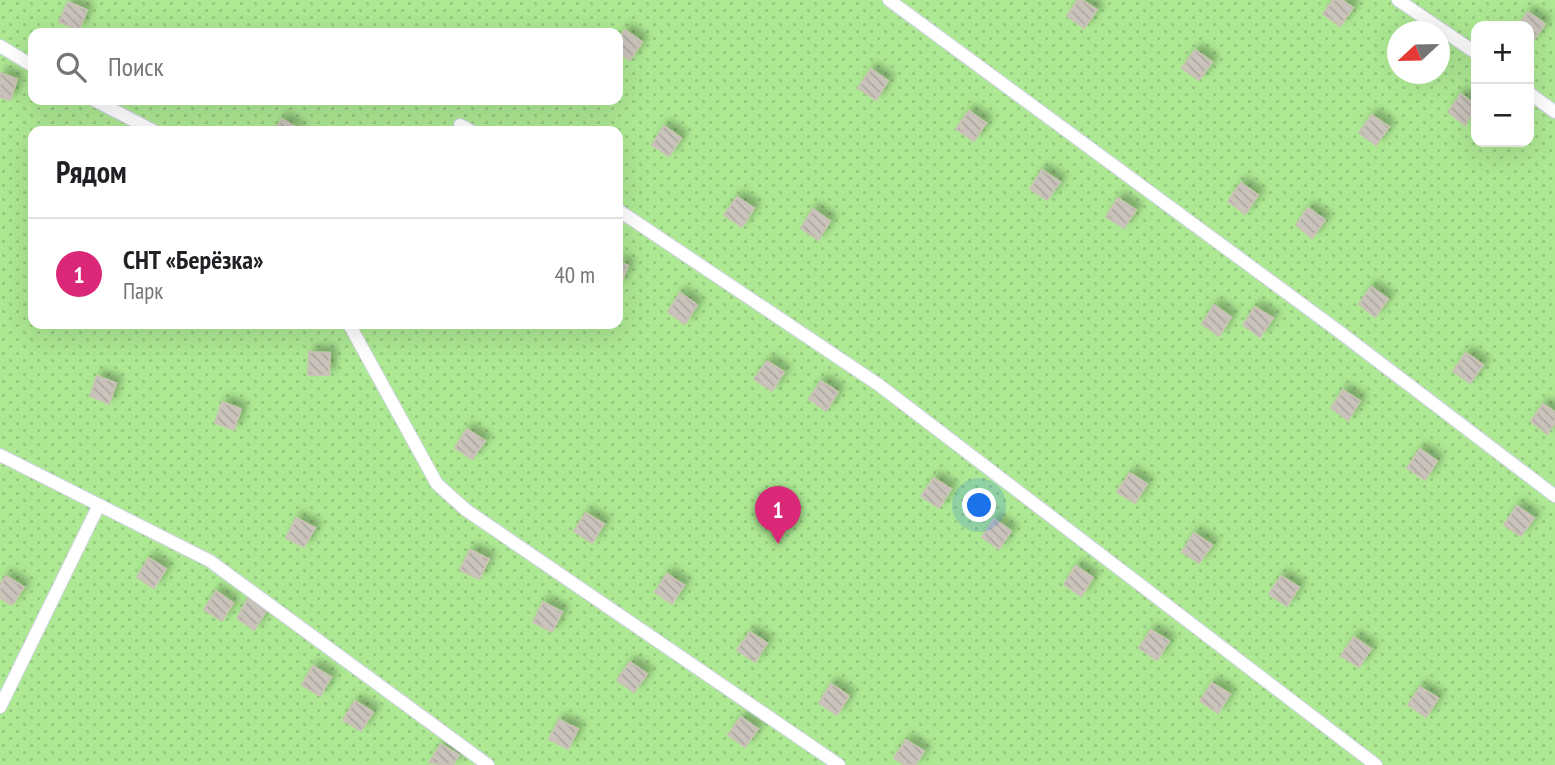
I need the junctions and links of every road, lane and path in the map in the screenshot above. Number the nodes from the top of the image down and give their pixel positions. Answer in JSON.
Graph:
{"nodes":[{"id":1,"x":889,"y":0,"type":"edge"},
{"id":2,"x":1398,"y":0,"type":"edge"},
{"id":3,"x":0,"y":46,"type":"edge"},
{"id":4,"x":1471,"y":50,"type":"edge"},
{"id":5,"x":28,"y":63,"type":"edge"},
{"id":6,"x":1534,"y":97,"type":"edge"},
{"id":7,"x":104,"y":105,"type":"edge"},
{"id":8,"x":1555,"y":112,"type":"edge"},
{"id":9,"x":144,"y":126,"type":"edge"},
{"id":10,"x":623,"y":213,"type":"edge"},
{"id":11,"x":352,"y":329,"type":"edge"},
{"id":12,"x":0,"y":456,"type":"edge"},
{"id":13,"x":1555,"y":496,"type":"edge"},
{"id":14,"x":99,"y":505,"type":"junction"},
{"id":15,"x":0,"y":706,"type":"edge"},
{"id":16,"x":488,"y":765,"type":"edge"},
{"id":17,"x":839,"y":765,"type":"edge"},
{"id":18,"x":1376,"y":765,"type":"edge"}],
"edges":[{"from":1,"to":13,"type":"lane"},
{"from":2,"to":4,"type":"lane"},
{"from":3,"to":5,"type":"lane"},
{"from":6,"to":8,"type":"lane"},
{"from":7,"to":9,"type":"lane"},
{"from":10,"to":18,"type":"lane"},
{"from":11,"to":17,"type":"lane"},
{"from":12,"to":14,"type":"lane"},
{"from":14,"to":15,"type":"lane"},
{"from":14,"to":16,"type":"lane"}]}
